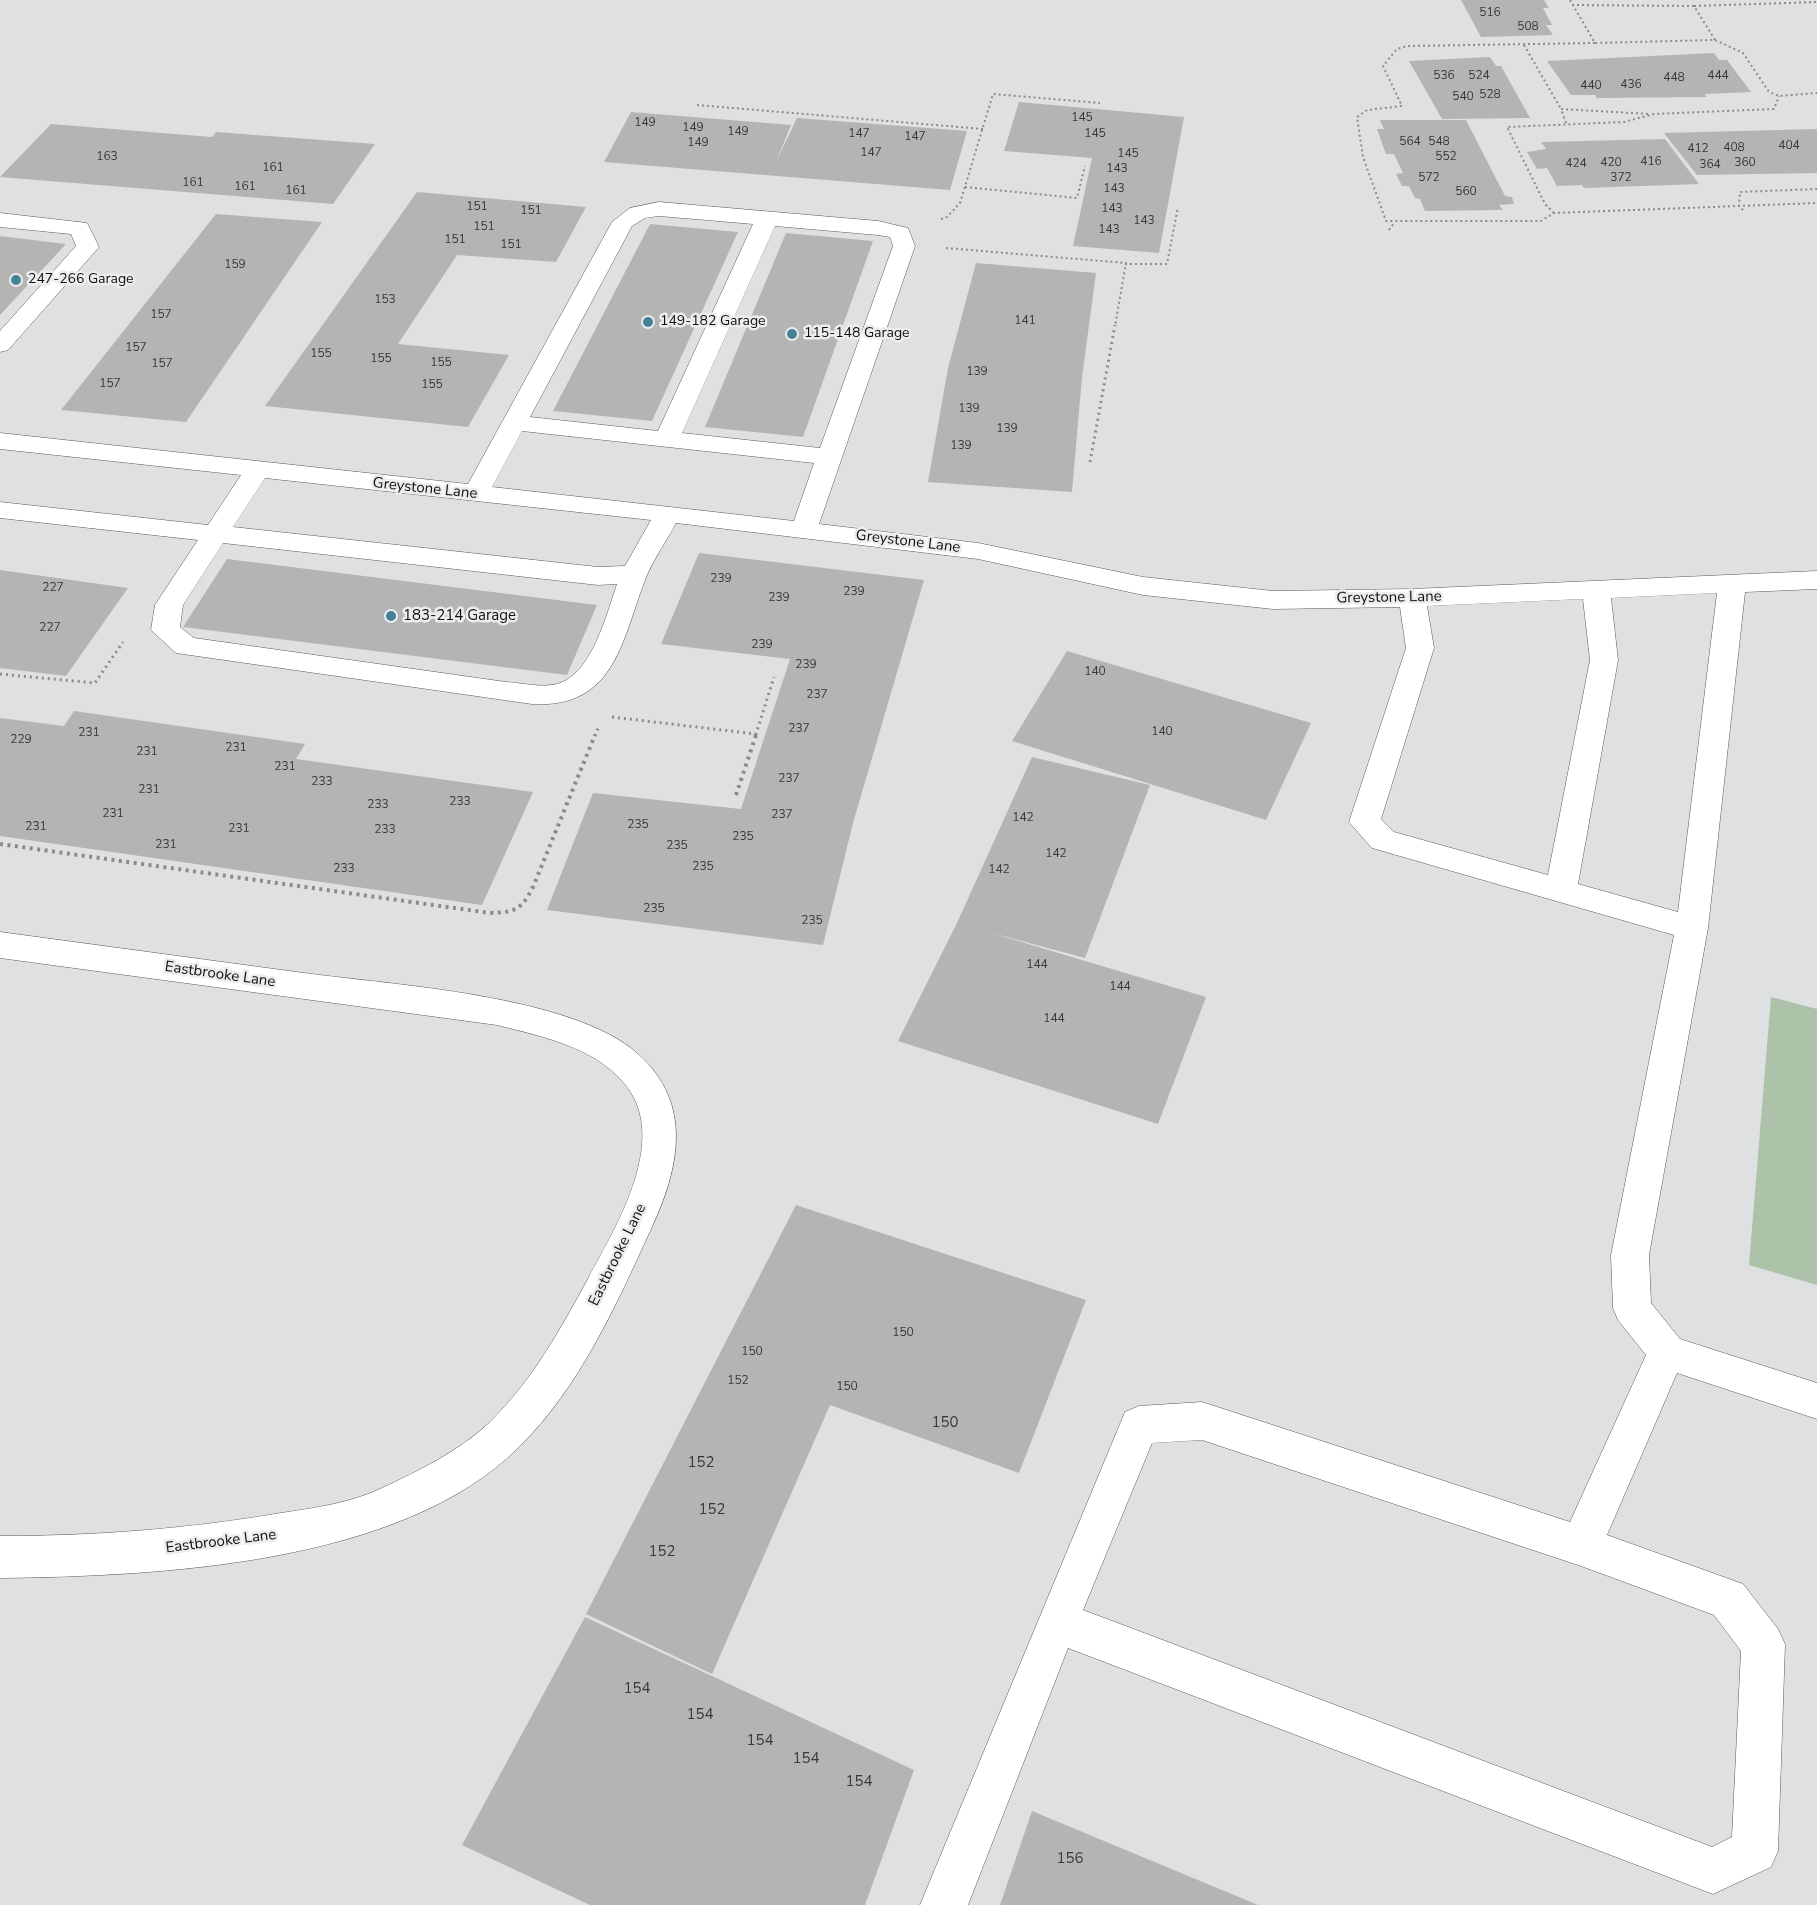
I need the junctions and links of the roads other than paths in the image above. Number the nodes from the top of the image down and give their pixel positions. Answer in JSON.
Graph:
{"nodes":[{"id":1,"x":766,"y":218,"type":"junction"},
{"id":2,"x":0,"y":220,"type":"edge"},
{"id":3,"x":0,"y":345,"type":"edge"},
{"id":4,"x":515,"y":423,"type":"junction"},
{"id":5,"x":667,"y":439,"type":"junction"},
{"id":6,"x":0,"y":441,"type":"edge"},
{"id":7,"x":829,"y":457,"type":"junction"},
{"id":8,"x":257,"y":471,"type":"junction"},
{"id":9,"x":476,"y":495,"type":"junction"},
{"id":10,"x":0,"y":510,"type":"edge"},
{"id":11,"x":668,"y":514,"type":"junction"},
{"id":12,"x":804,"y":530,"type":"junction"},
{"id":13,"x":215,"y":534,"type":"junction"},
{"id":14,"x":634,"y":574,"type":"junction"},
{"id":15,"x":1817,"y":580,"type":"edge"},
{"id":16,"x":1732,"y":583,"type":"junction"},
{"id":17,"x":1596,"y":589,"type":"junction"},
{"id":18,"x":1412,"y":598,"type":"junction"},
{"id":19,"x":1561,"y":891,"type":"junction"},
{"id":20,"x":1692,"y":928,"type":"junction"},
{"id":21,"x":0,"y":945,"type":"edge"},
{"id":22,"x":1668,"y":1352,"type":"junction"},
{"id":23,"x":1817,"y":1401,"type":"edge"},
{"id":24,"x":1581,"y":1546,"type":"junction"},
{"id":25,"x":0,"y":1557,"type":"edge"},
{"id":26,"x":1057,"y":1622,"type":"junction"},
{"id":27,"x":944,"y":1905,"type":"edge"}],
"edges":[{"from":1,"to":4,"type":"street"},
{"from":1,"to":5,"type":"street"},
{"from":1,"to":7,"type":"street"},
{"from":2,"to":3,"type":"street"},
{"from":4,"to":5,"type":"street"},
{"from":4,"to":9,"type":"street"},
{"from":5,"to":7,"type":"street"},
{"from":6,"to":8,"type":"street","name":"Greystone Lane"},
{"from":7,"to":12,"type":"street"},
{"from":8,"to":9,"type":"street","name":"Greystone Lane"},
{"from":8,"to":13,"type":"street"},
{"from":9,"to":11,"type":"street","name":"Greystone Lane"},
{"from":10,"to":13,"type":"street"},
{"from":11,"to":12,"type":"street","name":"Greystone Lane"},
{"from":11,"to":14,"type":"street"},
{"from":12,"to":18,"type":"street","name":"Greystone Lane"},
{"from":13,"to":14,"type":"street"},
{"from":13,"to":14,"type":"street"},
{"from":15,"to":16,"type":"street","name":"Greystone Lane"},
{"from":16,"to":17,"type":"street","name":"Greystone Lane"},
{"from":16,"to":20,"type":"street"},
{"from":17,"to":18,"type":"street","name":"Greystone Lane"},
{"from":17,"to":19,"type":"street"},
{"from":18,"to":19,"type":"street"},
{"from":19,"to":20,"type":"street"},
{"from":20,"to":22,"type":"street"},
{"from":21,"to":25,"type":"street","name":"Eastbrooke Lane"},
{"from":22,"to":23,"type":"street"},
{"from":22,"to":24,"type":"street"},
{"from":24,"to":26,"type":"street"},
{"from":24,"to":26,"type":"street"},
{"from":26,"to":27,"type":"street"}]}
